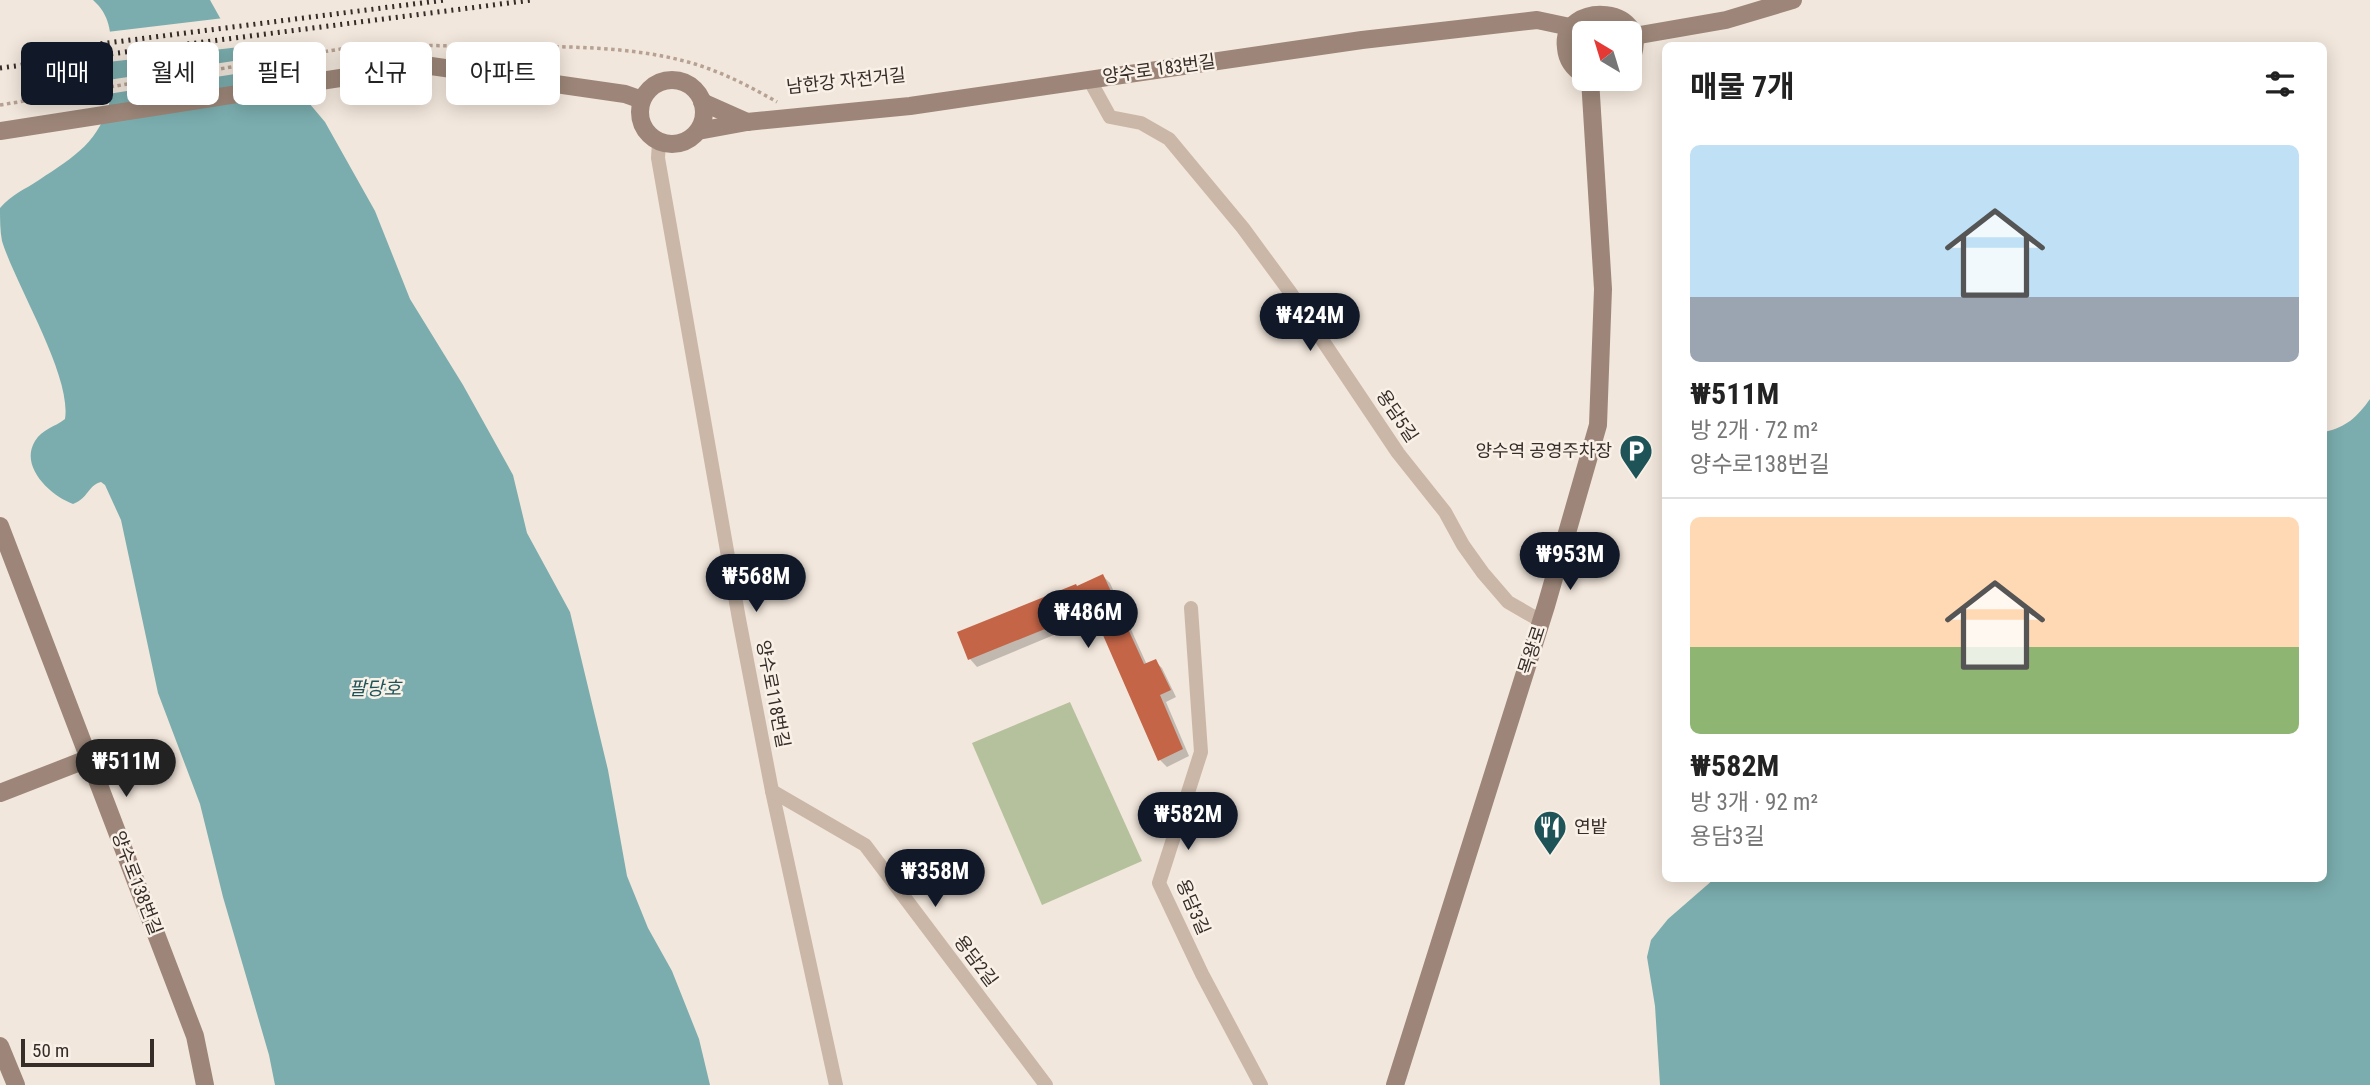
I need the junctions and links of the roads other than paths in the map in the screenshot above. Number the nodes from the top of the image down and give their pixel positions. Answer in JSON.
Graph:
{"nodes":[{"id":1,"x":1793,"y":0,"type":"edge"},
{"id":2,"x":1576,"y":21,"type":"edge"},
{"id":3,"x":1626,"y":21,"type":"edge"},
{"id":4,"x":1570,"y":27,"type":"joint"},
{"id":5,"x":1642,"y":35,"type":"edge"},
{"id":6,"x":1572,"y":65,"type":"edge"},
{"id":7,"x":1089,"y":79,"type":"junction"},
{"id":8,"x":1591,"y":91,"type":"edge"},
{"id":9,"x":642,"y":100,"type":"junction"},
{"id":10,"x":702,"y":102,"type":"junction"},
{"id":11,"x":747,"y":122,"type":"junction"},
{"id":12,"x":5,"y":131,"type":"edge"},
{"id":13,"x":698,"y":131,"type":"junction"},
{"id":14,"x":659,"y":142,"type":"junction"},
{"id":15,"x":0,"y":526,"type":"edge"},
{"id":16,"x":1191,"y":608,"type":"dead end"},
{"id":17,"x":1541,"y":621,"type":"junction"},
{"id":18,"x":90,"y":758,"type":"junction"},
{"id":19,"x":772,"y":791,"type":"junction"},
{"id":20,"x":0,"y":793,"type":"edge"},
{"id":21,"x":0,"y":1046,"type":"edge"},
{"id":22,"x":16,"y":1085,"type":"edge"},
{"id":23,"x":205,"y":1085,"type":"edge"},
{"id":24,"x":836,"y":1085,"type":"edge"},
{"id":25,"x":1046,"y":1085,"type":"edge"},
{"id":26,"x":1261,"y":1085,"type":"edge"},
{"id":27,"x":1395,"y":1085,"type":"edge"}],
"edges":[{"from":1,"to":5,"type":"street"},
{"from":2,"to":3,"type":"street"},
{"from":4,"to":6,"type":"street"},
{"from":4,"to":7,"type":"street","name":"양수로 183번길"},
{"from":7,"to":11,"type":"street","name":"양수로 183번길"},
{"from":7,"to":17,"type":"street","name":"용담5길"},
{"from":8,"to":17,"type":"street","name":"목왕로"},
{"from":9,"to":10,"type":"street","name":"양수로 183번길"},
{"from":9,"to":12,"type":"street"},
{"from":9,"to":14,"type":"street"},
{"from":10,"to":11,"type":"street","name":"양수로 183번길"},
{"from":10,"to":13,"type":"street"},
{"from":11,"to":13,"type":"street","name":"양수로 183번길"},
{"from":13,"to":14,"type":"street","name":"양수로 183번길"},
{"from":14,"to":19,"type":"street","name":"양수로118번길"},
{"from":15,"to":18,"type":"street","name":"양수로138번길"},
{"from":16,"to":26,"type":"street","name":"용담3길"},
{"from":17,"to":27,"type":"street","name":"목왕로"},
{"from":18,"to":20,"type":"street"},
{"from":18,"to":23,"type":"street","name":"양수로138번길"},
{"from":19,"to":24,"type":"street","name":"양수로118번길"},
{"from":19,"to":25,"type":"street","name":"용담2길"},
{"from":21,"to":22,"type":"street"}]}
